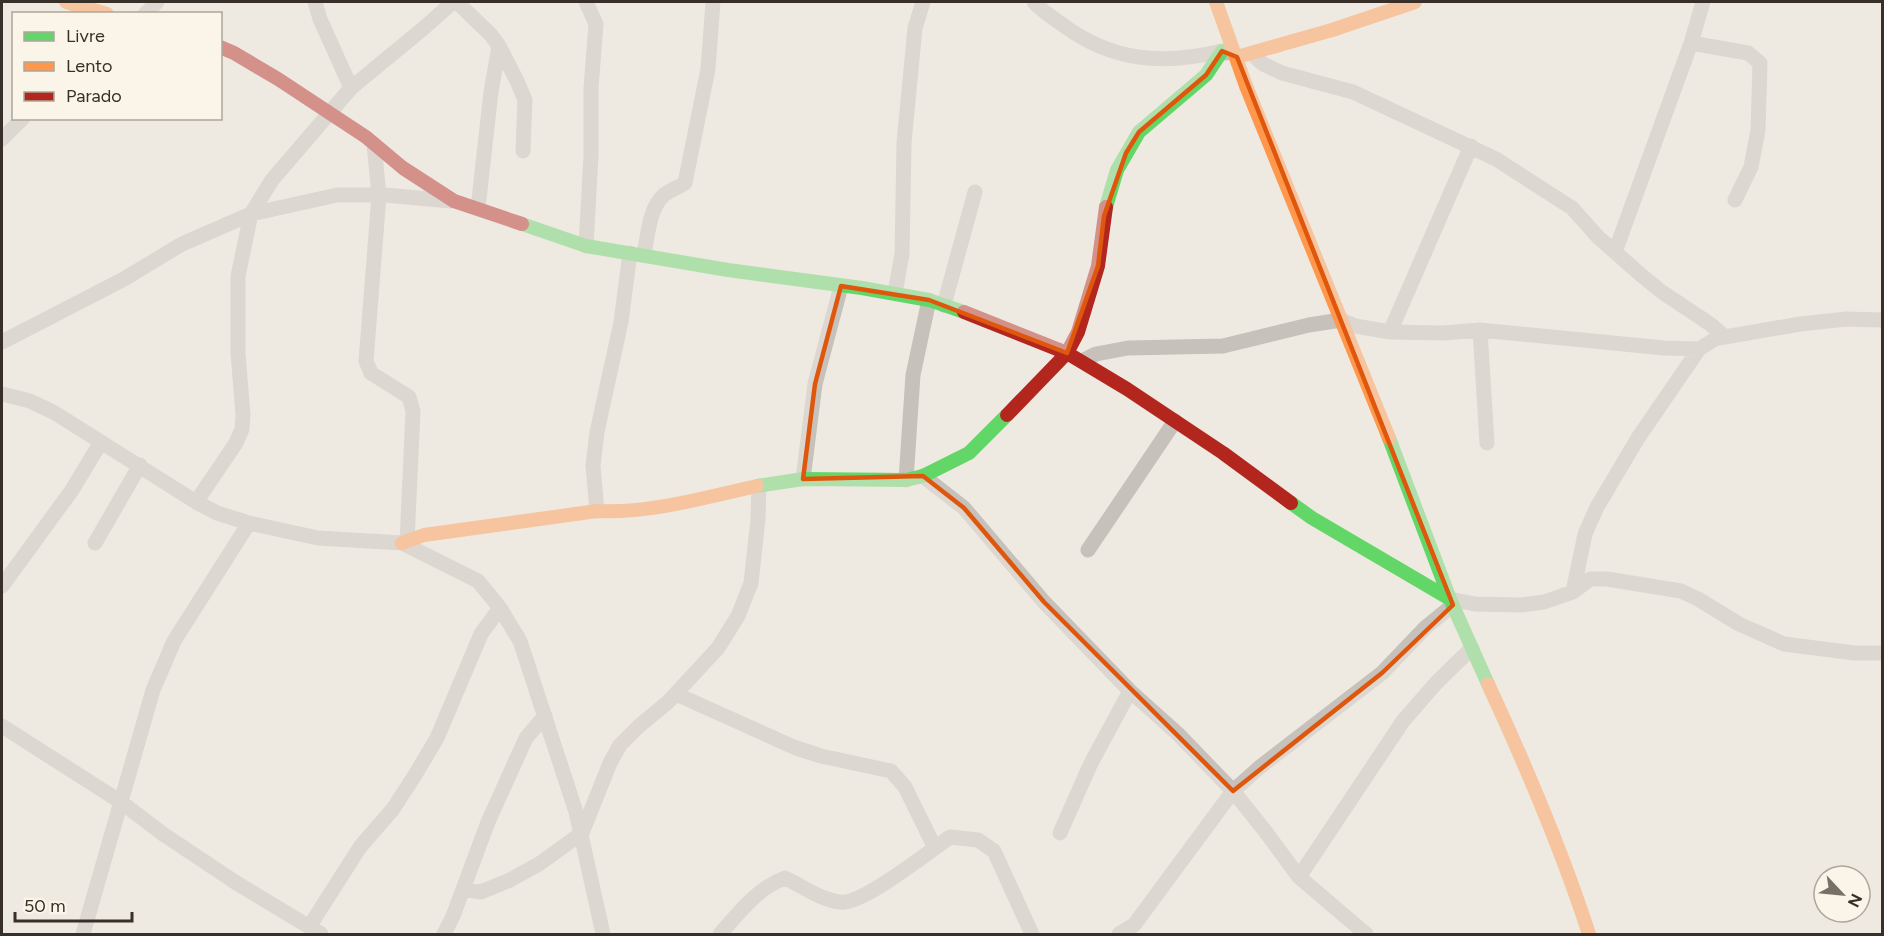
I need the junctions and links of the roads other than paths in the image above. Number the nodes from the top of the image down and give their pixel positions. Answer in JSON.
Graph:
{"nodes":[{"id":1,"x":66,"y":2,"type":"edge"},
{"id":2,"x":315,"y":2,"type":"edge"},
{"id":3,"x":455,"y":2,"type":"edge"},
{"id":4,"x":586,"y":2,"type":"edge"},
{"id":5,"x":713,"y":2,"type":"edge"},
{"id":6,"x":923,"y":2,"type":"edge"},
{"id":7,"x":1216,"y":2,"type":"edge"},
{"id":8,"x":1415,"y":2,"type":"edge"},
{"id":9,"x":1703,"y":2,"type":"edge"},
{"id":10,"x":1042,"y":5,"type":"edge"},
{"id":11,"x":98,"y":12,"type":"edge"},
{"id":12,"x":1691,"y":43,"type":"junction"},
{"id":13,"x":499,"y":46,"type":"junction"},
{"id":14,"x":222,"y":48,"type":"edge"},
{"id":15,"x":1222,"y":51,"type":"junction"},
{"id":16,"x":1244,"y":56,"type":"junction"},
{"id":17,"x":351,"y":88,"type":"junction"},
{"id":18,"x":328,"y":113,"type":"junction"},
{"id":19,"x":21,"y":120,"type":"edge"},
{"id":20,"x":2,"y":139,"type":"edge"},
{"id":21,"x":374,"y":144,"type":"junction"},
{"id":22,"x":1471,"y":146,"type":"junction"},
{"id":23,"x":523,"y":151,"type":"dead end"},
{"id":24,"x":975,"y":192,"type":"dead end"},
{"id":25,"x":379,"y":196,"type":"junction"},
{"id":26,"x":1735,"y":200,"type":"dead end"},
{"id":27,"x":454,"y":201,"type":"junction"},
{"id":28,"x":478,"y":208,"type":"junction"},
{"id":29,"x":250,"y":214,"type":"junction"},
{"id":30,"x":586,"y":246,"type":"junction"},
{"id":31,"x":1615,"y":252,"type":"junction"},
{"id":32,"x":637,"y":254,"type":"junction"},
{"id":33,"x":841,"y":286,"type":"junction"},
{"id":34,"x":895,"y":293,"type":"junction"},
{"id":35,"x":937,"y":303,"type":"junction"},
{"id":36,"x":1341,"y":320,"type":"junction"},
{"id":37,"x":1882,"y":321,"type":"edge"},
{"id":38,"x":1480,"y":330,"type":"junction"},
{"id":39,"x":1390,"y":332,"type":"junction"},
{"id":40,"x":1725,"y":337,"type":"junction"},
{"id":41,"x":2,"y":342,"type":"edge"},
{"id":42,"x":1699,"y":349,"type":"junction"},
{"id":43,"x":1067,"y":353,"type":"junction"},
{"id":44,"x":1082,"y":361,"type":"junction"},
{"id":45,"x":2,"y":394,"type":"edge"},
{"id":46,"x":1175,"y":421,"type":"junction"},
{"id":47,"x":101,"y":442,"type":"junction"},
{"id":48,"x":1487,"y":443,"type":"dead end"},
{"id":49,"x":140,"y":465,"type":"junction"},
{"id":50,"x":923,"y":476,"type":"junction"},
{"id":51,"x":803,"y":479,"type":"junction"},
{"id":52,"x":906,"y":480,"type":"junction"},
{"id":53,"x":759,"y":486,"type":"junction"},
{"id":54,"x":196,"y":502,"type":"junction"},
{"id":55,"x":597,"y":511,"type":"junction"},
{"id":56,"x":249,"y":523,"type":"junction"},
{"id":57,"x":405,"y":542,"type":"junction"},
{"id":58,"x":95,"y":543,"type":"dead end"},
{"id":59,"x":1088,"y":550,"type":"dead end"},
{"id":60,"x":2,"y":586,"type":"edge"},
{"id":61,"x":1573,"y":592,"type":"junction"},
{"id":62,"x":1452,"y":602,"type":"junction"},
{"id":63,"x":500,"y":608,"type":"junction"},
{"id":64,"x":1472,"y":648,"type":"junction"},
{"id":65,"x":1882,"y":653,"type":"edge"},
{"id":66,"x":1130,"y":691,"type":"junction"},
{"id":67,"x":676,"y":694,"type":"junction"},
{"id":68,"x":545,"y":716,"type":"junction"},
{"id":69,"x":2,"y":726,"type":"edge"},
{"id":70,"x":1233,"y":791,"type":"junction"},
{"id":71,"x":120,"y":802,"type":"junction"},
{"id":72,"x":582,"y":833,"type":"junction"},
{"id":73,"x":1060,"y":833,"type":"dead end"},
{"id":74,"x":935,"y":848,"type":"junction"},
{"id":75,"x":1299,"y":877,"type":"junction"},
{"id":76,"x":463,"y":889,"type":"junction"},
{"id":77,"x":315,"y":931,"type":"edge"},
{"id":78,"x":83,"y":934,"type":"edge"},
{"id":79,"x":444,"y":934,"type":"edge"},
{"id":80,"x":603,"y":934,"type":"edge"},
{"id":81,"x":720,"y":934,"type":"edge"},
{"id":82,"x":1032,"y":934,"type":"edge"},
{"id":83,"x":1119,"y":934,"type":"edge"},
{"id":84,"x":1366,"y":934,"type":"edge"},
{"id":85,"x":1590,"y":934,"type":"edge"}],
"edges":[{"from":1,"to":11,"type":"street"},
{"from":2,"to":17,"type":"street"},
{"from":3,"to":13,"type":"street"},
{"from":3,"to":17,"type":"street"},
{"from":4,"to":30,"type":"street"},
{"from":5,"to":32,"type":"street"},
{"from":6,"to":34,"type":"street"},
{"from":7,"to":16,"type":"street"},
{"from":8,"to":16,"type":"street"},
{"from":9,"to":12,"type":"street"},
{"from":10,"to":15,"type":"street"},
{"from":12,"to":26,"type":"street"},
{"from":12,"to":31,"type":"street"},
{"from":13,"to":23,"type":"street"},
{"from":13,"to":28,"type":"street"},
{"from":14,"to":18,"type":"street"},
{"from":15,"to":16,"type":"street"},
{"from":15,"to":43,"type":"street"},
{"from":16,"to":22,"type":"street"},
{"from":16,"to":36,"type":"street"},
{"from":17,"to":18,"type":"street"},
{"from":18,"to":21,"type":"street"},
{"from":18,"to":29,"type":"street"},
{"from":19,"to":20,"type":"street"},
{"from":21,"to":25,"type":"street"},
{"from":21,"to":27,"type":"street"},
{"from":22,"to":31,"type":"street"},
{"from":22,"to":39,"type":"street"},
{"from":24,"to":35,"type":"street"},
{"from":25,"to":27,"type":"street"},
{"from":25,"to":29,"type":"street"},
{"from":25,"to":57,"type":"street"},
{"from":27,"to":28,"type":"street"},
{"from":28,"to":30,"type":"street"},
{"from":29,"to":41,"type":"street"},
{"from":29,"to":54,"type":"street"},
{"from":30,"to":32,"type":"street"},
{"from":31,"to":40,"type":"street"},
{"from":32,"to":33,"type":"street"},
{"from":32,"to":55,"type":"street"},
{"from":33,"to":34,"type":"street"},
{"from":33,"to":51,"type":"street"},
{"from":34,"to":35,"type":"street"},
{"from":35,"to":43,"type":"street"},
{"from":35,"to":52,"type":"street"},
{"from":36,"to":39,"type":"street"},
{"from":36,"to":44,"type":"street"},
{"from":36,"to":62,"type":"street"},
{"from":37,"to":40,"type":"street"},
{"from":38,"to":39,"type":"street"},
{"from":38,"to":42,"type":"street"},
{"from":38,"to":48,"type":"street"},
{"from":40,"to":42,"type":"street"},
{"from":42,"to":61,"type":"street"},
{"from":43,"to":44,"type":"street"},
{"from":43,"to":50,"type":"street"},
{"from":44,"to":46,"type":"street"},
{"from":45,"to":47,"type":"street"},
{"from":46,"to":59,"type":"street"},
{"from":46,"to":62,"type":"street"},
{"from":47,"to":49,"type":"street"},
{"from":47,"to":60,"type":"street"},
{"from":49,"to":54,"type":"street"},
{"from":49,"to":58,"type":"street"},
{"from":50,"to":52,"type":"street"},
{"from":50,"to":66,"type":"street"},
{"from":51,"to":52,"type":"street"},
{"from":51,"to":53,"type":"street"},
{"from":53,"to":55,"type":"street"},
{"from":53,"to":67,"type":"street"},
{"from":54,"to":56,"type":"street"},
{"from":55,"to":57,"type":"street"},
{"from":56,"to":57,"type":"street"},
{"from":56,"to":71,"type":"street"},
{"from":57,"to":63,"type":"street"},
{"from":61,"to":62,"type":"street"},
{"from":61,"to":65,"type":"street"},
{"from":62,"to":64,"type":"street"},
{"from":62,"to":70,"type":"street"},
{"from":63,"to":68,"type":"street"},
{"from":63,"to":77,"type":"street"},
{"from":64,"to":75,"type":"street"},
{"from":64,"to":85,"type":"street"},
{"from":66,"to":70,"type":"street"},
{"from":66,"to":73,"type":"street"},
{"from":67,"to":72,"type":"street"},
{"from":67,"to":74,"type":"street"},
{"from":68,"to":72,"type":"street"},
{"from":68,"to":76,"type":"street"},
{"from":69,"to":71,"type":"street"},
{"from":70,"to":75,"type":"street"},
{"from":70,"to":83,"type":"street"},
{"from":71,"to":77,"type":"street"},
{"from":71,"to":78,"type":"street"},
{"from":72,"to":76,"type":"street"},
{"from":72,"to":80,"type":"street"},
{"from":74,"to":81,"type":"street"},
{"from":74,"to":82,"type":"street"},
{"from":75,"to":84,"type":"street"},
{"from":76,"to":79,"type":"street"}]}
